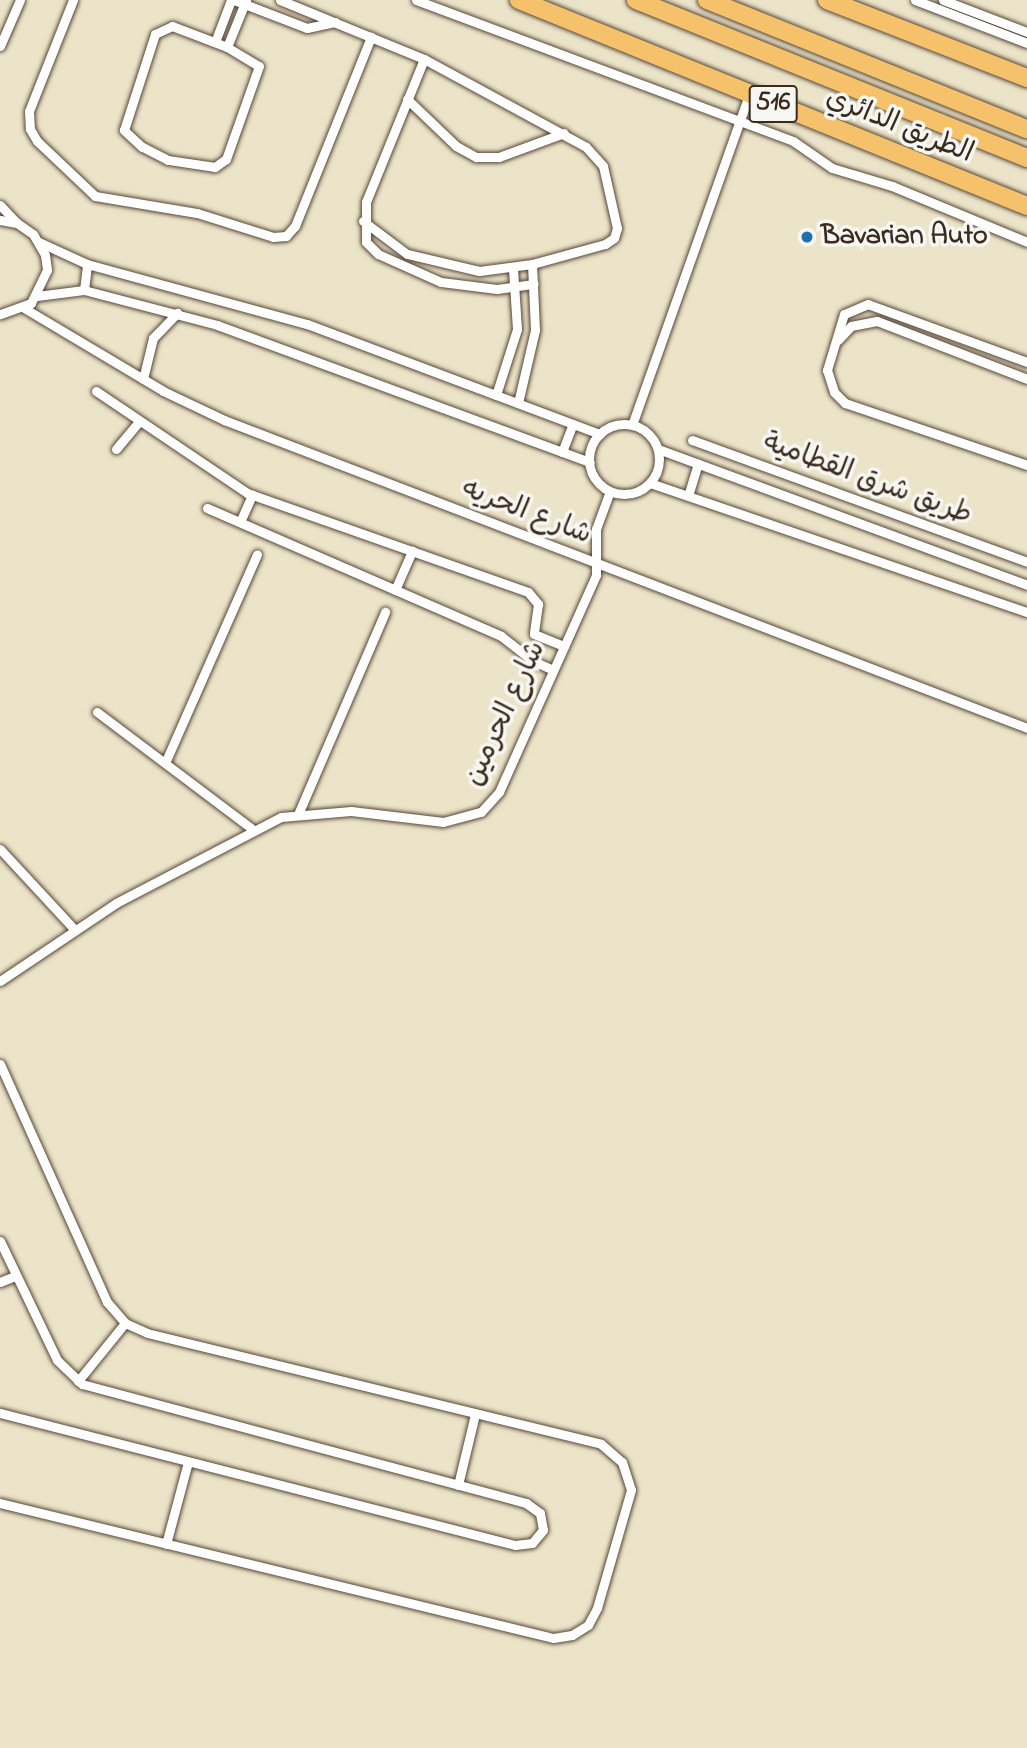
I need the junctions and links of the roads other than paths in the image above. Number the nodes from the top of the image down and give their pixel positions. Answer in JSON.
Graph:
{"nodes":[{"id":1,"x":20,"y":0,"type":"edge"},
{"id":2,"x":73,"y":0,"type":"edge"},
{"id":3,"x":233,"y":0,"type":"edge"},
{"id":4,"x":280,"y":0,"type":"edge"},
{"id":5,"x":416,"y":0,"type":"edge"},
{"id":6,"x":519,"y":0,"type":"edge"},
{"id":7,"x":636,"y":0,"type":"edge"},
{"id":8,"x":706,"y":0,"type":"edge"},
{"id":9,"x":827,"y":0,"type":"edge"},
{"id":10,"x":915,"y":0,"type":"edge"},
{"id":11,"x":949,"y":1,"type":"edge"},
{"id":12,"x":246,"y":2,"type":"edge"},
{"id":13,"x":335,"y":22,"type":"junction"},
{"id":14,"x":1027,"y":32,"type":"edge"},
{"id":15,"x":371,"y":37,"type":"junction"},
{"id":16,"x":215,"y":42,"type":"junction"},
{"id":17,"x":1027,"y":43,"type":"edge"},
{"id":18,"x":0,"y":46,"type":"edge"},
{"id":19,"x":227,"y":47,"type":"junction"},
{"id":20,"x":424,"y":59,"type":"junction"},
{"id":21,"x":1027,"y":78,"type":"edge"},
{"id":22,"x":749,"y":94,"type":"junction"},
{"id":23,"x":407,"y":99,"type":"junction"},
{"id":24,"x":740,"y":122,"type":"junction"},
{"id":25,"x":1027,"y":129,"type":"edge"},
{"id":26,"x":564,"y":133,"type":"junction"},
{"id":27,"x":1027,"y":158,"type":"edge"},
{"id":28,"x":0,"y":205,"type":"edge"},
{"id":29,"x":1027,"y":206,"type":"edge"},
{"id":30,"x":0,"y":220,"type":"edge"},
{"id":31,"x":363,"y":221,"type":"junction"},
{"id":32,"x":17,"y":223,"type":"junction"},
{"id":33,"x":39,"y":242,"type":"junction"},
{"id":34,"x":1027,"y":242,"type":"edge"},
{"id":35,"x":429,"y":262,"type":"junction"},
{"id":36,"x":88,"y":264,"type":"junction"},
{"id":37,"x":532,"y":264,"type":"junction"},
{"id":38,"x":513,"y":268,"type":"junction"},
{"id":39,"x":423,"y":275,"type":"junction"},
{"id":40,"x":534,"y":284,"type":"junction"},
{"id":41,"x":515,"y":289,"type":"junction"},
{"id":42,"x":84,"y":290,"type":"junction"},
{"id":43,"x":37,"y":296,"type":"junction"},
{"id":44,"x":24,"y":308,"type":"junction"},
{"id":45,"x":177,"y":313,"type":"junction"},
{"id":46,"x":0,"y":314,"type":"edge"},
{"id":47,"x":904,"y":314,"type":"junction"},
{"id":48,"x":898,"y":328,"type":"junction"},
{"id":49,"x":836,"y":341,"type":"junction"},
{"id":50,"x":1027,"y":362,"type":"edge"},
{"id":51,"x":1026,"y":377,"type":"edge"},
{"id":52,"x":143,"y":379,"type":"junction"},
{"id":53,"x":96,"y":391,"type":"dead end"},
{"id":54,"x":496,"y":395,"type":"junction"},
{"id":55,"x":518,"y":403,"type":"junction"},
{"id":56,"x":139,"y":422,"type":"junction"},
{"id":57,"x":573,"y":424,"type":"junction"},
{"id":58,"x":632,"y":425,"type":"junction"},
{"id":59,"x":600,"y":434,"type":"junction"},
{"id":60,"x":692,"y":440,"type":"dead end"},
{"id":61,"x":116,"y":449,"type":"dead end"},
{"id":62,"x":658,"y":449,"type":"junction"},
{"id":63,"x":562,"y":452,"type":"junction"},
{"id":64,"x":590,"y":462,"type":"junction"},
{"id":65,"x":698,"y":464,"type":"junction"},
{"id":66,"x":1027,"y":465,"type":"edge"},
{"id":67,"x":650,"y":483,"type":"junction"},
{"id":68,"x":610,"y":491,"type":"junction"},
{"id":69,"x":252,"y":495,"type":"junction"},
{"id":70,"x":688,"y":496,"type":"junction"},
{"id":71,"x":207,"y":508,"type":"dead end"},
{"id":72,"x":240,"y":522,"type":"junction"},
{"id":73,"x":412,"y":551,"type":"junction"},
{"id":74,"x":257,"y":554,"type":"dead end"},
{"id":75,"x":1027,"y":562,"type":"edge"},
{"id":76,"x":597,"y":565,"type":"junction"},
{"id":77,"x":1027,"y":585,"type":"edge"},
{"id":78,"x":395,"y":590,"type":"junction"},
{"id":79,"x":1027,"y":611,"type":"edge"},
{"id":80,"x":385,"y":612,"type":"dead end"},
{"id":81,"x":563,"y":646,"type":"junction"},
{"id":82,"x":553,"y":670,"type":"junction"},
{"id":83,"x":97,"y":712,"type":"dead end"},
{"id":84,"x":1027,"y":728,"type":"edge"},
{"id":85,"x":165,"y":763,"type":"junction"},
{"id":86,"x":299,"y":812,"type":"junction"},
{"id":87,"x":252,"y":829,"type":"junction"},
{"id":88,"x":0,"y":849,"type":"edge"},
{"id":89,"x":75,"y":930,"type":"junction"},
{"id":90,"x":0,"y":981,"type":"edge"},
{"id":91,"x":0,"y":1064,"type":"edge"},
{"id":92,"x":0,"y":1241,"type":"edge"},
{"id":93,"x":15,"y":1276,"type":"junction"},
{"id":94,"x":0,"y":1282,"type":"edge"},
{"id":95,"x":125,"y":1323,"type":"junction"},
{"id":96,"x":78,"y":1381,"type":"junction"},
{"id":97,"x":0,"y":1413,"type":"edge"},
{"id":98,"x":475,"y":1414,"type":"junction"},
{"id":99,"x":188,"y":1462,"type":"junction"},
{"id":100,"x":458,"y":1485,"type":"junction"},
{"id":101,"x":0,"y":1503,"type":"edge"},
{"id":102,"x":166,"y":1544,"type":"junction"}],
"edges":[{"from":1,"to":18,"type":"street"},
{"from":2,"to":15,"type":"street"},
{"from":3,"to":12,"type":"street"},
{"from":3,"to":16,"type":"street"},
{"from":4,"to":13,"type":"street"},
{"from":5,"to":24,"type":"street"},
{"from":6,"to":22,"type":"highway","name":"الطريق الدائري","number":"516"},
{"from":7,"to":27,"type":"highway","name":"الطريق الدائري","number":"516"},
{"from":8,"to":25,"type":"highway","name":"الطريق الدائري","number":"516"},
{"from":9,"to":21,"type":"highway"},
{"from":10,"to":17,"type":"street"},
{"from":11,"to":14,"type":"street"},
{"from":12,"to":13,"type":"street"},
{"from":12,"to":19,"type":"street"},
{"from":13,"to":15,"type":"street"},
{"from":15,"to":20,"type":"street"},
{"from":16,"to":19,"type":"street"},
{"from":16,"to":19,"type":"street"},
{"from":20,"to":23,"type":"street"},
{"from":20,"to":26,"type":"street"},
{"from":22,"to":24,"type":"street"},
{"from":22,"to":29,"type":"highway","name":"الطريق الدائري","number":"516"},
{"from":23,"to":26,"type":"street"},
{"from":23,"to":31,"type":"street"},
{"from":24,"to":34,"type":"street"},
{"from":24,"to":58,"type":"street"},
{"from":26,"to":37,"type":"street"},
{"from":28,"to":32,"type":"street"},
{"from":30,"to":32,"type":"street"},
{"from":31,"to":35,"type":"street"},
{"from":31,"to":39,"type":"street"},
{"from":32,"to":33,"type":"street"},
{"from":33,"to":36,"type":"street"},
{"from":33,"to":43,"type":"street"},
{"from":35,"to":38,"type":"street"},
{"from":35,"to":39,"type":"street"},
{"from":36,"to":42,"type":"street"},
{"from":36,"to":54,"type":"street"},
{"from":37,"to":38,"type":"street"},
{"from":37,"to":40,"type":"street"},
{"from":38,"to":41,"type":"street"},
{"from":39,"to":41,"type":"street"},
{"from":40,"to":41,"type":"street"},
{"from":40,"to":55,"type":"street"},
{"from":41,"to":54,"type":"street"},
{"from":42,"to":43,"type":"street"},
{"from":42,"to":45,"type":"street"},
{"from":43,"to":44,"type":"street"},
{"from":44,"to":46,"type":"street"},
{"from":44,"to":52,"type":"street","name":"شارع الحريه"},
{"from":45,"to":52,"type":"street"},
{"from":45,"to":63,"type":"street"},
{"from":47,"to":48,"type":"street"},
{"from":47,"to":49,"type":"street"},
{"from":47,"to":50,"type":"street"},
{"from":48,"to":49,"type":"street"},
{"from":48,"to":51,"type":"street"},
{"from":49,"to":66,"type":"street"},
{"from":52,"to":76,"type":"street","name":"شارع الحريه"},
{"from":53,"to":56,"type":"street"},
{"from":54,"to":55,"type":"street"},
{"from":55,"to":57,"type":"street"},
{"from":56,"to":61,"type":"street"},
{"from":56,"to":69,"type":"street"},
{"from":57,"to":59,"type":"street"},
{"from":57,"to":63,"type":"street"},
{"from":58,"to":59,"type":"street"},
{"from":58,"to":62,"type":"street"},
{"from":59,"to":64,"type":"street"},
{"from":60,"to":75,"type":"street","name":"طريق شرق القطامية"},
{"from":62,"to":65,"type":"street"},
{"from":62,"to":67,"type":"street"},
{"from":63,"to":64,"type":"street"},
{"from":64,"to":68,"type":"street"},
{"from":65,"to":70,"type":"street"},
{"from":65,"to":77,"type":"street"},
{"from":67,"to":68,"type":"street"},
{"from":67,"to":70,"type":"street"},
{"from":68,"to":76,"type":"street","name":"شارع الحرمين"},
{"from":69,"to":72,"type":"street"},
{"from":69,"to":73,"type":"street"},
{"from":70,"to":79,"type":"street"},
{"from":71,"to":72,"type":"street"},
{"from":72,"to":78,"type":"street"},
{"from":73,"to":78,"type":"street"},
{"from":73,"to":81,"type":"street"},
{"from":74,"to":85,"type":"street"},
{"from":76,"to":81,"type":"street","name":"شارع الحرمين"},
{"from":76,"to":84,"type":"street","name":"شارع الحريه"},
{"from":78,"to":82,"type":"street"},
{"from":80,"to":86,"type":"street"},
{"from":81,"to":82,"type":"street","name":"شارع الحرمين"},
{"from":82,"to":86,"type":"street","name":"شارع الحرمين"},
{"from":83,"to":85,"type":"street"},
{"from":85,"to":87,"type":"street"},
{"from":86,"to":87,"type":"street","name":"شارع الحرمين"},
{"from":87,"to":89,"type":"street","name":"شارع الحرمين"},
{"from":88,"to":89,"type":"street"},
{"from":89,"to":90,"type":"street","name":"شارع الحرمين"},
{"from":91,"to":95,"type":"street"},
{"from":92,"to":93,"type":"street"},
{"from":93,"to":94,"type":"street"},
{"from":93,"to":96,"type":"street"},
{"from":95,"to":96,"type":"street"},
{"from":95,"to":98,"type":"street"},
{"from":96,"to":100,"type":"street"},
{"from":97,"to":99,"type":"street"},
{"from":98,"to":100,"type":"street"},
{"from":98,"to":102,"type":"street"},
{"from":99,"to":100,"type":"street"},
{"from":99,"to":102,"type":"street"},
{"from":101,"to":102,"type":"street"}]}
